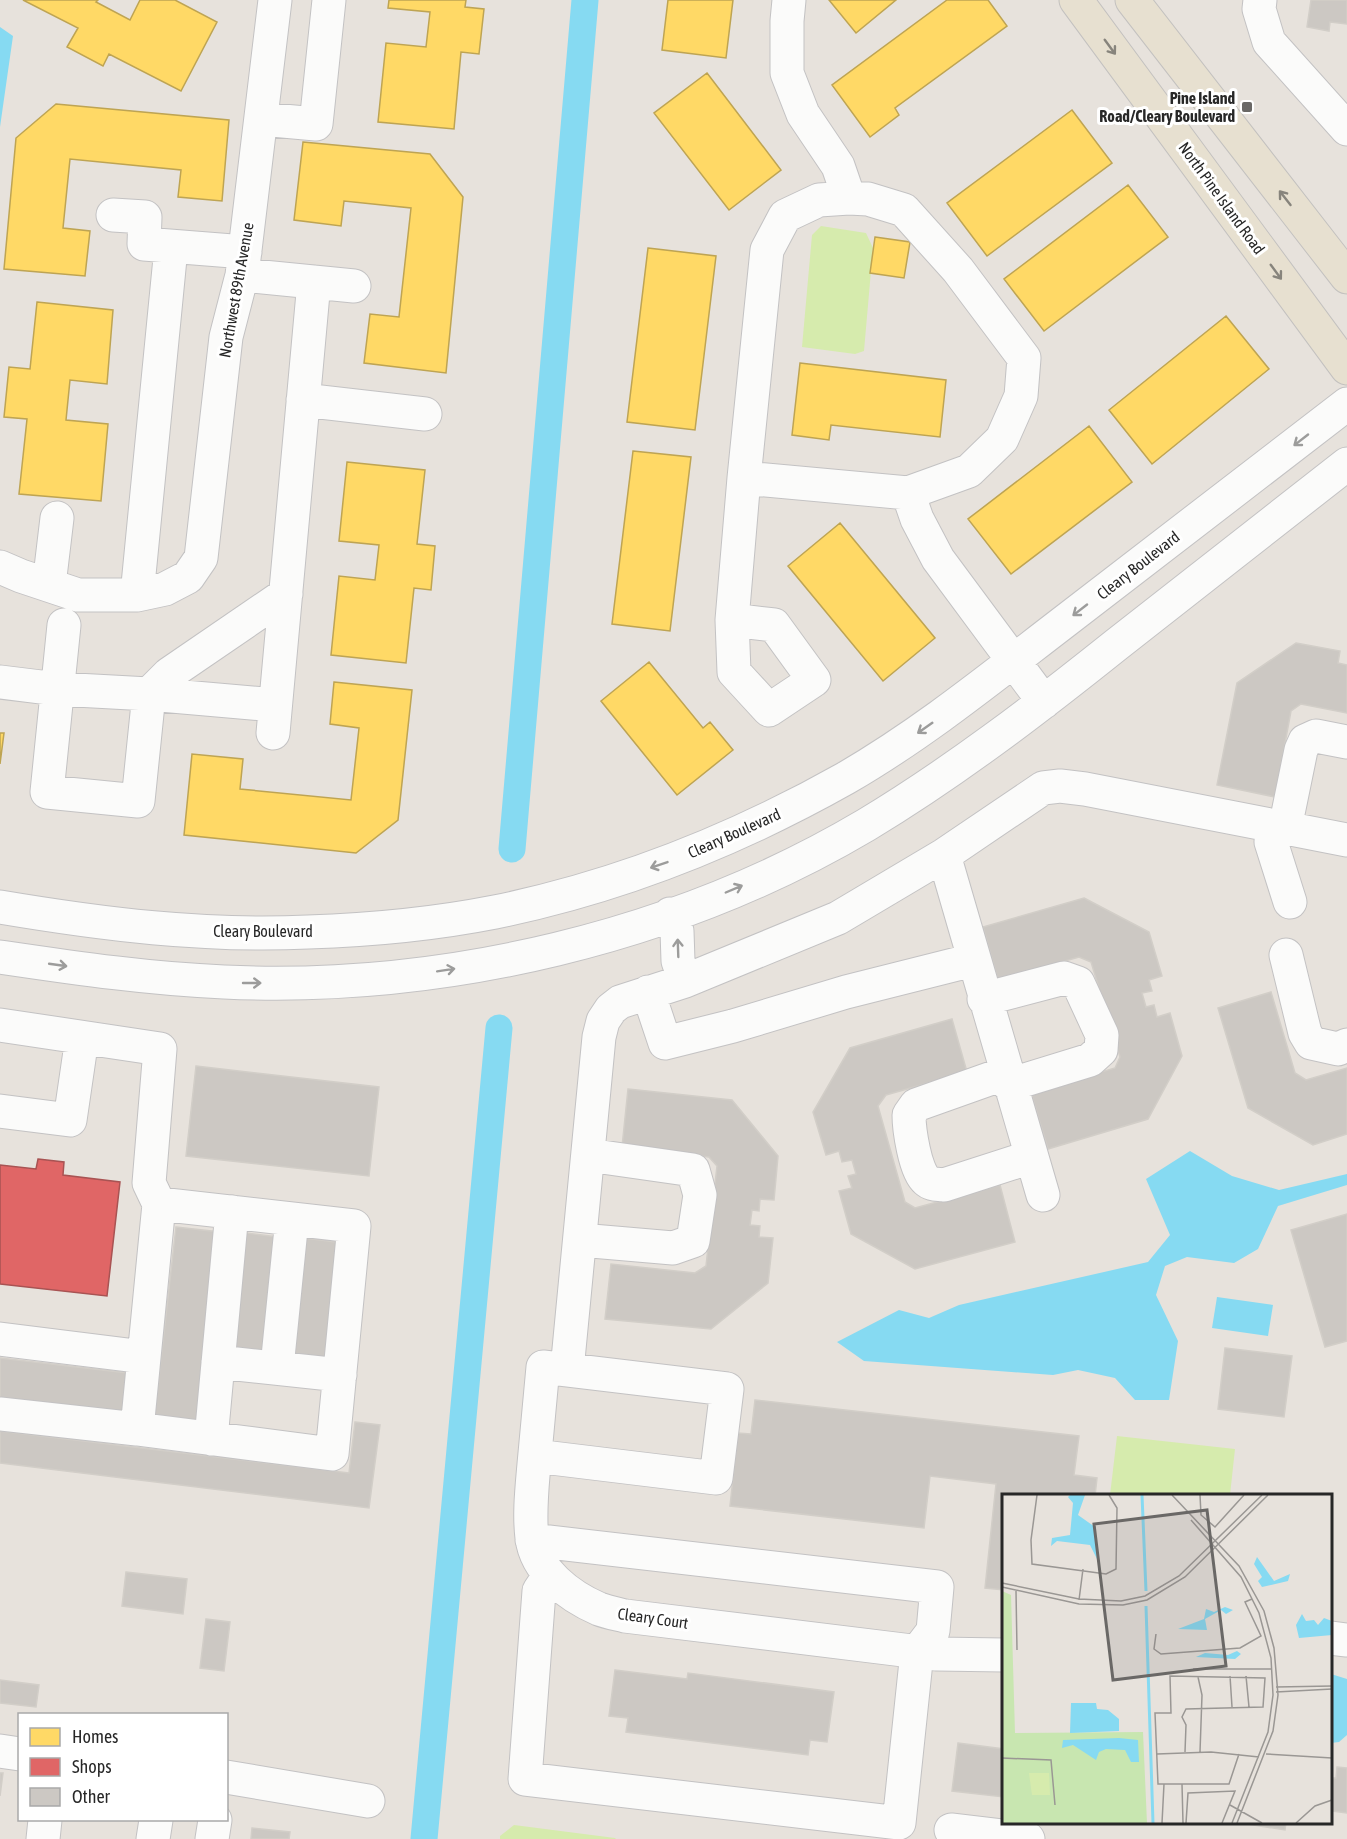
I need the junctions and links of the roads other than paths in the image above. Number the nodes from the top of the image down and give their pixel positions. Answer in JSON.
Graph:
{"nodes":[{"id":1,"x":275,"y":0,"type":"edge"},
{"id":2,"x":329,"y":0,"type":"edge"},
{"id":3,"x":789,"y":0,"type":"edge"},
{"id":4,"x":1076,"y":0,"type":"edge"},
{"id":5,"x":1132,"y":0,"type":"edge"},
{"id":6,"x":1260,"y":0,"type":"edge"},
{"id":7,"x":1310,"y":87,"type":"junction"},
{"id":8,"x":1347,"y":92,"type":"edge"},
{"id":9,"x":261,"y":119,"type":"junction"},
{"id":10,"x":1347,"y":129,"type":"edge"},
{"id":11,"x":849,"y":198,"type":"junction"},
{"id":12,"x":113,"y":215,"type":"dead end"},
{"id":13,"x":171,"y":248,"type":"junction"},
{"id":14,"x":244,"y":264,"type":"junction"},
{"id":15,"x":1347,"y":277,"type":"edge"},
{"id":16,"x":314,"y":282,"type":"junction"},
{"id":17,"x":354,"y":286,"type":"dead end"},
{"id":18,"x":1347,"y":368,"type":"edge"},
{"id":19,"x":303,"y":400,"type":"junction"},
{"id":20,"x":1347,"y":404,"type":"edge"},
{"id":21,"x":425,"y":414,"type":"dead end"},
{"id":22,"x":1347,"y":464,"type":"edge"},
{"id":23,"x":744,"y":478,"type":"junction"},
{"id":24,"x":908,"y":493,"type":"junction"},
{"id":25,"x":57,"y":518,"type":"dead end"},
{"id":26,"x":0,"y":567,"type":"edge"},
{"id":27,"x":49,"y":585,"type":"junction"},
{"id":28,"x":286,"y":594,"type":"junction"},
{"id":29,"x":137,"y":595,"type":"junction"},
{"id":30,"x":732,"y":620,"type":"dead end"},
{"id":31,"x":64,"y":625,"type":"dead end"},
{"id":32,"x":1013,"y":661,"type":"junction"},
{"id":33,"x":0,"y":682,"type":"edge"},
{"id":34,"x":57,"y":689,"type":"junction"},
{"id":35,"x":149,"y":694,"type":"junction"},
{"id":36,"x":1044,"y":702,"type":"junction"},
{"id":37,"x":1347,"y":742,"type":"edge"},
{"id":38,"x":1279,"y":827,"type":"junction"},
{"id":39,"x":1347,"y":840,"type":"edge"},
{"id":40,"x":944,"y":855,"type":"junction"},
{"id":41,"x":1290,"y":902,"type":"dead end"},
{"id":42,"x":0,"y":907,"type":"edge"},
{"id":43,"x":670,"y":914,"type":"junction"},
{"id":44,"x":1286,"y":955,"type":"dead end"},
{"id":45,"x":0,"y":957,"type":"edge"},
{"id":46,"x":973,"y":960,"type":"junction"},
{"id":47,"x":685,"y":981,"type":"junction"},
{"id":48,"x":648,"y":992,"type":"junction"},
{"id":49,"x":984,"y":999,"type":"junction"},
{"id":50,"x":0,"y":1025,"type":"edge"},
{"id":51,"x":82,"y":1038,"type":"junction"},
{"id":52,"x":1347,"y":1045,"type":"edge"},
{"id":53,"x":1007,"y":1079,"type":"junction"},
{"id":54,"x":0,"y":1111,"type":"edge"},
{"id":55,"x":588,"y":1155,"type":"junction"},
{"id":56,"x":1031,"y":1157,"type":"junction"},
{"id":57,"x":1043,"y":1195,"type":"dead end"},
{"id":58,"x":159,"y":1204,"type":"junction"},
{"id":59,"x":232,"y":1212,"type":"junction"},
{"id":60,"x":292,"y":1219,"type":"junction"},
{"id":61,"x":580,"y":1240,"type":"junction"},
{"id":62,"x":0,"y":1339,"type":"edge"},
{"id":63,"x":144,"y":1357,"type":"junction"},
{"id":64,"x":218,"y":1362,"type":"junction"},
{"id":65,"x":277,"y":1367,"type":"junction"},
{"id":66,"x":567,"y":1370,"type":"junction"},
{"id":67,"x":340,"y":1375,"type":"junction"},
{"id":68,"x":0,"y":1414,"type":"edge"},
{"id":69,"x":137,"y":1430,"type":"junction"},
{"id":70,"x":211,"y":1439,"type":"junction"},
{"id":71,"x":535,"y":1456,"type":"junction"},
{"id":72,"x":532,"y":1540,"type":"junction"},
{"id":73,"x":549,"y":1576,"type":"junction"},
{"id":74,"x":1332,"y":1638,"type":"edge"},
{"id":75,"x":1347,"y":1640,"type":"edge"},
{"id":76,"x":917,"y":1652,"type":"junction"},
{"id":77,"x":1002,"y":1655,"type":"edge"},
{"id":78,"x":0,"y":1751,"type":"edge"},
{"id":79,"x":18,"y":1754,"type":"edge"},
{"id":80,"x":228,"y":1778,"type":"edge"},
{"id":81,"x":368,"y":1801,"type":"dead end"},
{"id":82,"x":45,"y":1821,"type":"edge"},
{"id":83,"x":156,"y":1821,"type":"edge"},
{"id":84,"x":215,"y":1821,"type":"edge"},
{"id":85,"x":951,"y":1830,"type":"dead end"},
{"id":86,"x":43,"y":1839,"type":"edge"},
{"id":87,"x":153,"y":1839,"type":"edge"},
{"id":88,"x":212,"y":1839,"type":"edge"},
{"id":89,"x":1028,"y":1839,"type":"edge"}],
"edges":[{"from":1,"to":9,"type":"street","name":"Northwest 89th Avenue"},
{"from":2,"to":9,"type":"street"},
{"from":3,"to":11,"type":"street"},
{"from":4,"to":18,"type":"main road","name":"North Pine Island Road","one_way":true},
{"from":15,"to":5,"type":"main road","one_way":true},
{"from":6,"to":7,"type":"street"},
{"from":7,"to":8,"type":"street"},
{"from":7,"to":10,"type":"street"},
{"from":9,"to":14,"type":"street","name":"Northwest 89th Avenue"},
{"from":11,"to":23,"type":"street"},
{"from":11,"to":24,"type":"street"},
{"from":12,"to":13,"type":"street"},
{"from":13,"to":14,"type":"street"},
{"from":13,"to":29,"type":"street"},
{"from":14,"to":16,"type":"street"},
{"from":14,"to":29,"type":"street","name":"Northwest 89th Avenue"},
{"from":16,"to":17,"type":"street"},
{"from":16,"to":19,"type":"street"},
{"from":19,"to":21,"type":"street"},
{"from":19,"to":28,"type":"street"},
{"from":20,"to":32,"type":"street","name":"Cleary Boulevard","one_way":true},
{"from":22,"to":36,"type":"street"},
{"from":23,"to":24,"type":"street"},
{"from":23,"to":30,"type":"street"},
{"from":24,"to":32,"type":"street"},
{"from":25,"to":27,"type":"street"},
{"from":26,"to":27,"type":"street"},
{"from":27,"to":29,"type":"street"},
{"from":28,"to":35,"type":"street"},
{"from":28,"to":35,"type":"street"},
{"from":31,"to":34,"type":"street"},
{"from":32,"to":36,"type":"street"},
{"from":32,"to":42,"type":"street","name":"Cleary Boulevard","one_way":true},
{"from":33,"to":34,"type":"street"},
{"from":34,"to":35,"type":"street"},
{"from":34,"to":35,"type":"street"},
{"from":43,"to":36,"type":"street","one_way":true},
{"from":37,"to":38,"type":"street"},
{"from":38,"to":39,"type":"street"},
{"from":38,"to":40,"type":"street"},
{"from":38,"to":41,"type":"street"},
{"from":40,"to":46,"type":"street"},
{"from":40,"to":47,"type":"street"},
{"from":45,"to":43,"type":"street","one_way":true},
{"from":47,"to":43,"type":"street","one_way":true},
{"from":44,"to":52,"type":"street"},
{"from":46,"to":48,"type":"street"},
{"from":46,"to":49,"type":"street"},
{"from":47,"to":48,"type":"street"},
{"from":48,"to":55,"type":"street"},
{"from":49,"to":53,"type":"street"},
{"from":49,"to":53,"type":"street"},
{"from":50,"to":51,"type":"street"},
{"from":51,"to":54,"type":"street"},
{"from":51,"to":58,"type":"street"},
{"from":53,"to":56,"type":"street"},
{"from":53,"to":56,"type":"street"},
{"from":55,"to":61,"type":"street"},
{"from":55,"to":61,"type":"street"},
{"from":56,"to":57,"type":"street"},
{"from":58,"to":59,"type":"street"},
{"from":58,"to":63,"type":"street"},
{"from":59,"to":60,"type":"street"},
{"from":59,"to":64,"type":"street"},
{"from":60,"to":65,"type":"street"},
{"from":60,"to":67,"type":"street"},
{"from":61,"to":66,"type":"street"},
{"from":62,"to":63,"type":"street"},
{"from":63,"to":69,"type":"street"},
{"from":64,"to":65,"type":"street"},
{"from":64,"to":70,"type":"street"},
{"from":65,"to":67,"type":"street"},
{"from":66,"to":71,"type":"street","name":"Cleary Court"},
{"from":66,"to":71,"type":"street"},
{"from":67,"to":70,"type":"street"},
{"from":68,"to":69,"type":"street"},
{"from":69,"to":70,"type":"street"},
{"from":71,"to":72,"type":"street","name":"Cleary Court"},
{"from":72,"to":73,"type":"street","name":"Cleary Court"},
{"from":72,"to":76,"type":"street"},
{"from":73,"to":76,"type":"street","name":"Cleary Court"},
{"from":73,"to":76,"type":"street"},
{"from":74,"to":75,"type":"street"},
{"from":76,"to":77,"type":"street","name":"Cleary Court"},
{"from":78,"to":79,"type":"street"},
{"from":80,"to":81,"type":"street"},
{"from":82,"to":86,"type":"street"},
{"from":83,"to":87,"type":"street"},
{"from":84,"to":88,"type":"street"},
{"from":85,"to":89,"type":"street"}]}
